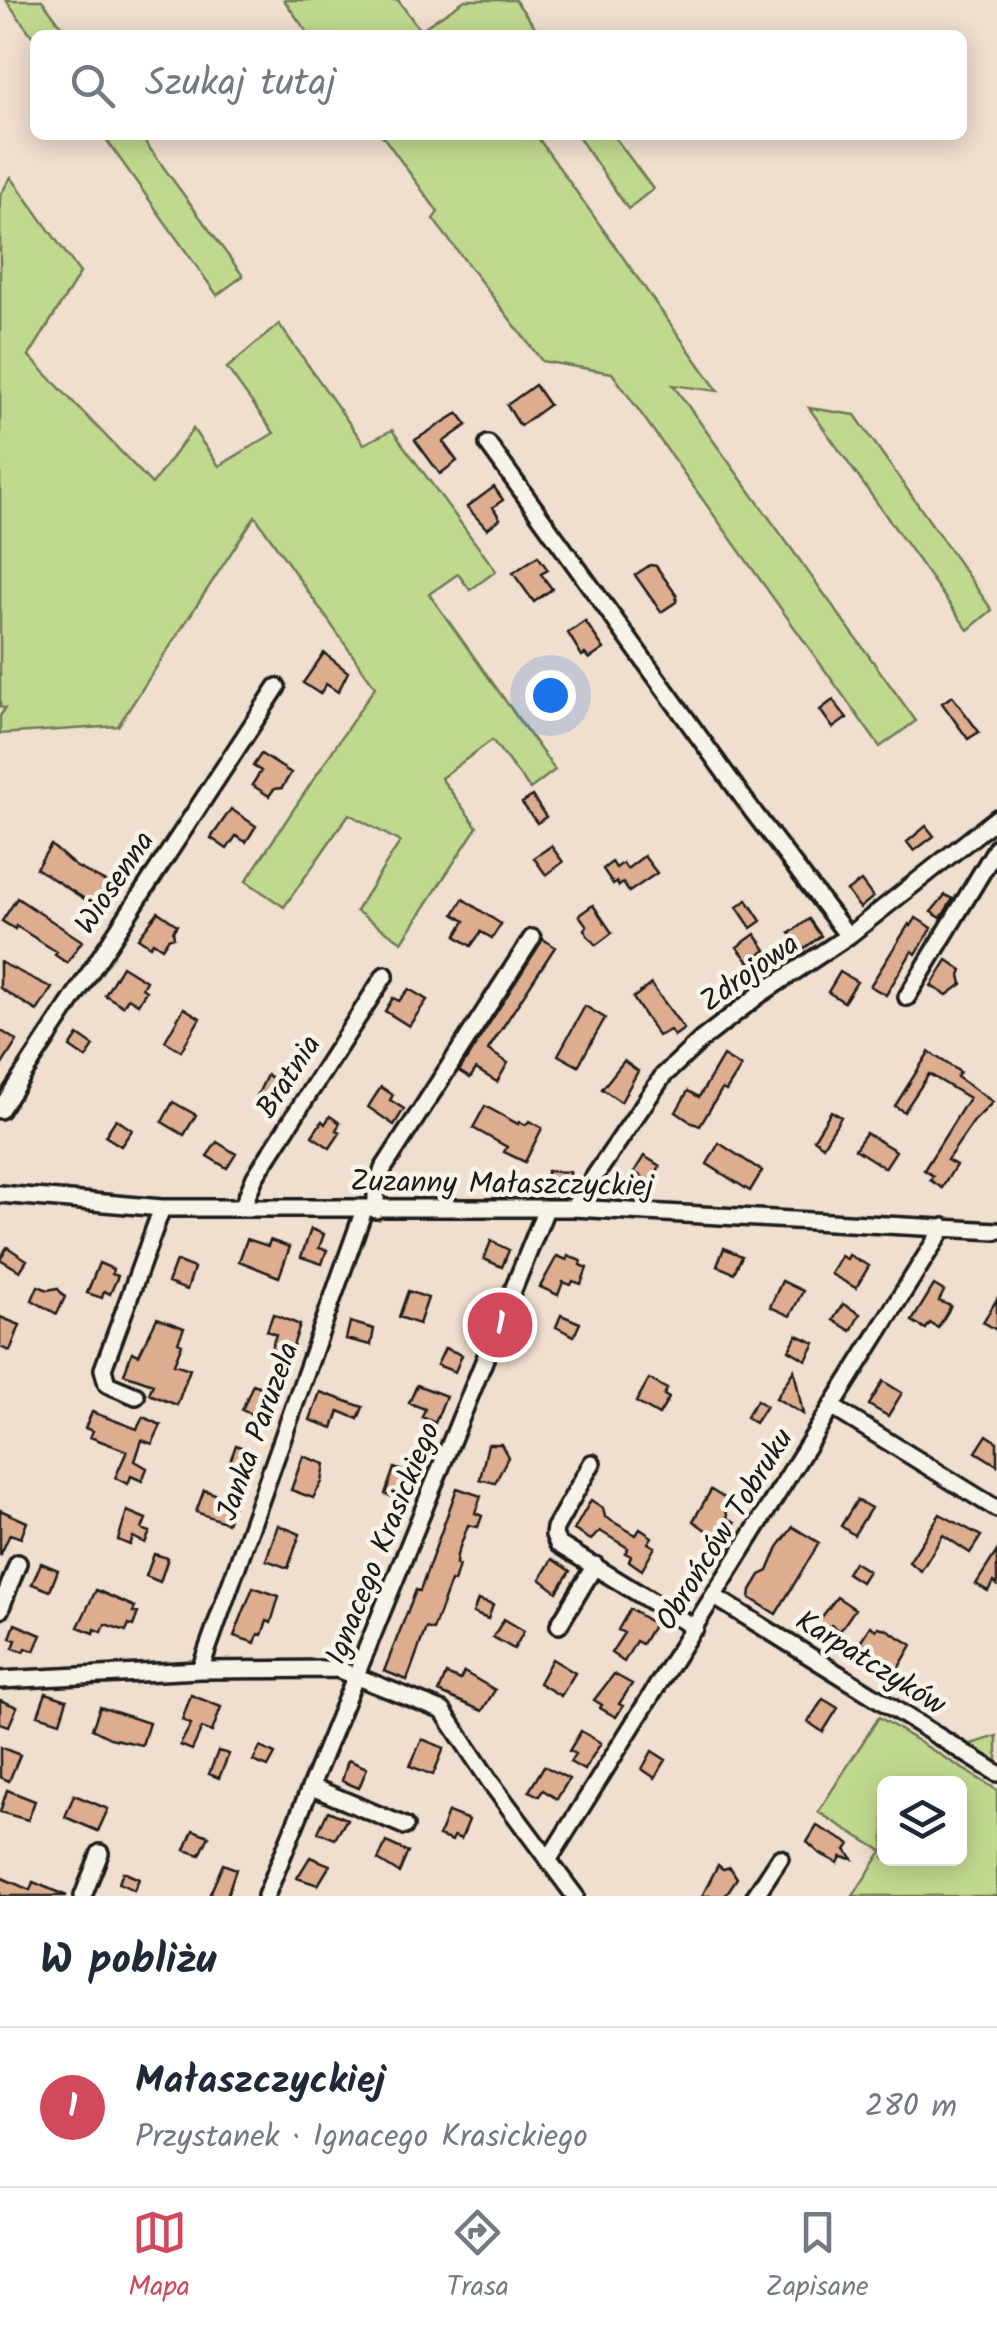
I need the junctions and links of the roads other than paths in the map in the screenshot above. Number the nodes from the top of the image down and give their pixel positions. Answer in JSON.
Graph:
{"nodes":[{"id":1,"x":488,"y":444,"type":"dead end"},
{"id":2,"x":277,"y":687,"type":"dead end"},
{"id":3,"x":997,"y":818,"type":"edge"},
{"id":4,"x":997,"y":847,"type":"edge"},
{"id":5,"x":848,"y":936,"type":"junction"},
{"id":6,"x":532,"y":938,"type":"dead end"},
{"id":7,"x":386,"y":975,"type":"dead end"},
{"id":8,"x":908,"y":996,"type":"dead end"},
{"id":9,"x":0,"y":1110,"type":"edge"},
{"id":10,"x":4,"y":1194,"type":"edge"},
{"id":11,"x":162,"y":1208,"type":"junction"},
{"id":12,"x":242,"y":1208,"type":"junction"},
{"id":13,"x":573,"y":1208,"type":"junction"},
{"id":14,"x":546,"y":1209,"type":"junction"},
{"id":15,"x":370,"y":1210,"type":"junction"},
{"id":16,"x":944,"y":1227,"type":"junction"},
{"id":17,"x":997,"y":1230,"type":"edge"},
{"id":18,"x":136,"y":1396,"type":"dead end"},
{"id":19,"x":832,"y":1408,"type":"junction"},
{"id":20,"x":592,"y":1462,"type":"dead end"},
{"id":21,"x":997,"y":1509,"type":"edge"},
{"id":22,"x":18,"y":1564,"type":"dead end"},
{"id":23,"x":595,"y":1565,"type":"junction"},
{"id":24,"x":715,"y":1597,"type":"junction"},
{"id":25,"x":0,"y":1610,"type":"edge"},
{"id":26,"x":559,"y":1625,"type":"dead end"},
{"id":27,"x":694,"y":1628,"type":"junction"},
{"id":28,"x":200,"y":1670,"type":"junction"},
{"id":29,"x":357,"y":1679,"type":"junction"},
{"id":30,"x":0,"y":1680,"type":"edge"},
{"id":31,"x":997,"y":1773,"type":"edge"},
{"id":32,"x":312,"y":1787,"type":"junction"},
{"id":33,"x":405,"y":1826,"type":"dead end"},
{"id":34,"x":100,"y":1853,"type":"dead end"},
{"id":35,"x":780,"y":1858,"type":"dead end"},
{"id":36,"x":550,"y":1859,"type":"junction"},
{"id":37,"x":83,"y":1896,"type":"edge"},
{"id":38,"x":266,"y":1896,"type":"edge"},
{"id":39,"x":575,"y":1896,"type":"edge"},
{"id":40,"x":755,"y":1896,"type":"edge"}],
"edges":[{"from":1,"to":5,"type":"street"},
{"from":2,"to":9,"type":"street","name":"Wiosenna"},
{"from":3,"to":5,"type":"street","name":"Zdrojowa"},
{"from":4,"to":8,"type":"street"},
{"from":5,"to":13,"type":"street","name":"Zdrojowa"},
{"from":6,"to":15,"type":"street","name":"Janka Paruzela"},
{"from":7,"to":12,"type":"street","name":"Bratnia"},
{"from":10,"to":11,"type":"street","name":"Zuzanny Małaszczyckiej"},
{"from":11,"to":12,"type":"street","name":"Zuzanny Małaszczyckiej"},
{"from":11,"to":18,"type":"street"},
{"from":12,"to":15,"type":"street","name":"Zuzanny Małaszczyckiej"},
{"from":13,"to":14,"type":"street","name":"Zuzanny Małaszczyckiej"},
{"from":13,"to":16,"type":"street","name":"Zuzanny Małaszczyckiej"},
{"from":14,"to":15,"type":"street","name":"Zuzanny Małaszczyckiej"},
{"from":14,"to":29,"type":"street","name":"Ignacego Krasickiego"},
{"from":15,"to":28,"type":"street","name":"Janka Paruzela"},
{"from":16,"to":17,"type":"street","name":"Zuzanny Małaszczyckiej"},
{"from":16,"to":19,"type":"street","name":"Obrońców Tobruku"},
{"from":19,"to":21,"type":"street"},
{"from":19,"to":24,"type":"street","name":"Obrońców Tobruku"},
{"from":20,"to":23,"type":"street"},
{"from":22,"to":25,"type":"street"},
{"from":23,"to":26,"type":"street"},
{"from":23,"to":27,"type":"street"},
{"from":24,"to":27,"type":"street","name":"Obrońców Tobruku"},
{"from":24,"to":31,"type":"street","name":"Karpatczyków"},
{"from":27,"to":36,"type":"street","name":"Obrońców Tobruku"},
{"from":28,"to":29,"type":"street"},
{"from":28,"to":30,"type":"street"},
{"from":29,"to":32,"type":"street","name":"Ignacego Krasickiego"},
{"from":29,"to":36,"type":"street"},
{"from":32,"to":33,"type":"street"},
{"from":32,"to":38,"type":"street","name":"Ignacego Krasickiego"},
{"from":34,"to":37,"type":"street"},
{"from":35,"to":40,"type":"street"},
{"from":36,"to":39,"type":"street"}]}
